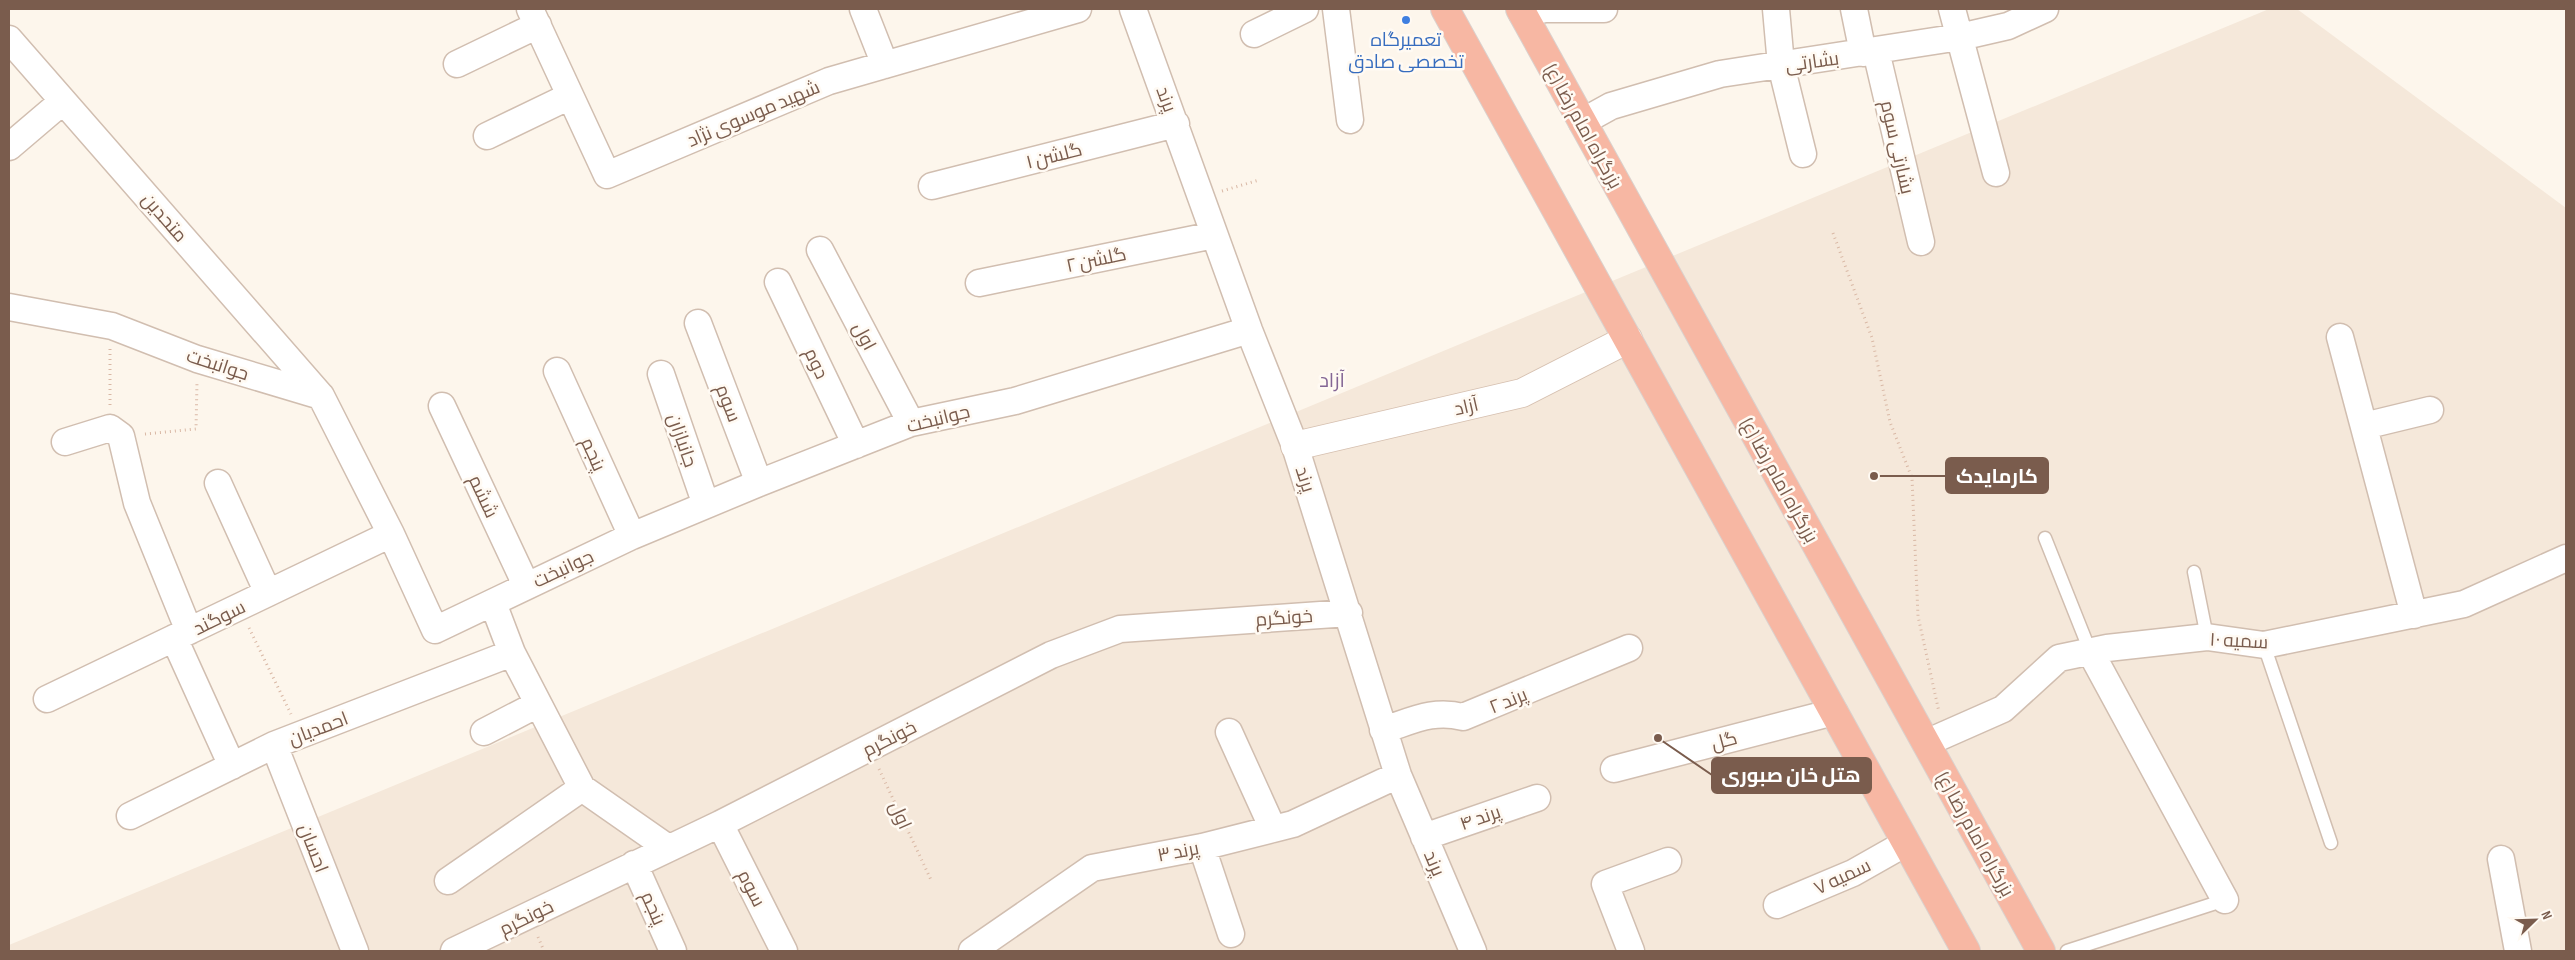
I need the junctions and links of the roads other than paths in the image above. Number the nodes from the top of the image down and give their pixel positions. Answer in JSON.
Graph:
{"nodes":[{"id":1,"x":863,"y":9,"type":"edge"},
{"id":2,"x":1078,"y":9,"type":"edge"},
{"id":3,"x":1133,"y":9,"type":"edge"},
{"id":4,"x":1305,"y":9,"type":"edge"},
{"id":5,"x":1336,"y":9,"type":"edge"},
{"id":6,"x":1446,"y":9,"type":"edge"},
{"id":7,"x":1604,"y":9,"type":"edge"},
{"id":8,"x":1776,"y":9,"type":"edge"},
{"id":9,"x":1854,"y":9,"type":"edge"},
{"id":10,"x":1952,"y":9,"type":"edge"},
{"id":11,"x":2045,"y":9,"type":"edge"},
{"id":12,"x":1521,"y":11,"type":"edge"},
{"id":13,"x":534,"y":17,"type":"edge"},
{"id":14,"x":1254,"y":34,"type":"dead end"},
{"id":15,"x":1960,"y":37,"type":"junction"},
{"id":16,"x":9,"y":39,"type":"edge"},
{"id":17,"x":1870,"y":52,"type":"junction"},
{"id":18,"x":457,"y":64,"type":"dead end"},
{"id":19,"x":885,"y":65,"type":"junction"},
{"id":20,"x":1781,"y":65,"type":"junction"},
{"id":21,"x":570,"y":96,"type":"junction"},
{"id":22,"x":63,"y":101,"type":"junction"},
{"id":23,"x":1350,"y":120,"type":"dead end"},
{"id":24,"x":1582,"y":122,"type":"junction"},
{"id":25,"x":1176,"y":124,"type":"junction"},
{"id":26,"x":487,"y":136,"type":"dead end"},
{"id":27,"x":9,"y":147,"type":"edge"},
{"id":28,"x":1803,"y":154,"type":"dead end"},
{"id":29,"x":1996,"y":173,"type":"dead end"},
{"id":30,"x":932,"y":186,"type":"dead end"},
{"id":31,"x":1214,"y":235,"type":"junction"},
{"id":32,"x":1921,"y":242,"type":"dead end"},
{"id":33,"x":820,"y":250,"type":"dead end"},
{"id":34,"x":778,"y":282,"type":"dead end"},
{"id":35,"x":979,"y":283,"type":"dead end"},
{"id":36,"x":9,"y":307,"type":"edge"},
{"id":37,"x":698,"y":323,"type":"dead end"},
{"id":38,"x":1249,"y":330,"type":"junction"},
{"id":39,"x":2340,"y":337,"type":"dead end"},
{"id":40,"x":1628,"y":339,"type":"junction"},
{"id":41,"x":557,"y":371,"type":"dead end"},
{"id":42,"x":661,"y":374,"type":"dead end"},
{"id":43,"x":321,"y":396,"type":"junction"},
{"id":44,"x":442,"y":406,"type":"dead end"},
{"id":45,"x":2430,"y":410,"type":"dead end"},
{"id":46,"x":911,"y":423,"type":"junction"},
{"id":47,"x":2364,"y":426,"type":"junction"},
{"id":48,"x":65,"y":442,"type":"dead end"},
{"id":49,"x":856,"y":445,"type":"junction"},
{"id":50,"x":1295,"y":446,"type":"junction"},
{"id":51,"x":218,"y":483,"type":"dead end"},
{"id":52,"x":759,"y":483,"type":"junction"},
{"id":53,"x":706,"y":505,"type":"junction"},
{"id":54,"x":391,"y":534,"type":"junction"},
{"id":55,"x":632,"y":536,"type":"junction"},
{"id":56,"x":2045,"y":538,"type":"dead end"},
{"id":57,"x":2566,"y":558,"type":"edge"},
{"id":58,"x":2194,"y":572,"type":"dead end"},
{"id":59,"x":526,"y":585,"type":"junction"},
{"id":60,"x":268,"y":593,"type":"junction"},
{"id":61,"x":493,"y":603,"type":"junction"},
{"id":62,"x":1349,"y":613,"type":"junction"},
{"id":63,"x":2414,"y":615,"type":"junction"},
{"id":64,"x":181,"y":635,"type":"junction"},
{"id":65,"x":2208,"y":637,"type":"junction"},
{"id":66,"x":2264,"y":645,"type":"junction"},
{"id":67,"x":1630,"y":648,"type":"dead end"},
{"id":68,"x":2090,"y":652,"type":"junction"},
{"id":69,"x":512,"y":653,"type":"junction"},
{"id":70,"x":47,"y":699,"type":"dead end"},
{"id":71,"x":538,"y":704,"type":"junction"},
{"id":72,"x":1834,"y":712,"type":"junction"},
{"id":73,"x":1383,"y":730,"type":"junction"},
{"id":74,"x":484,"y":732,"type":"dead end"},
{"id":75,"x":1229,"y":732,"type":"dead end"},
{"id":76,"x":1934,"y":740,"type":"junction"},
{"id":77,"x":274,"y":746,"type":"junction"},
{"id":78,"x":232,"y":766,"type":"junction"},
{"id":79,"x":1614,"y":769,"type":"dead end"},
{"id":80,"x":1398,"y":775,"type":"junction"},
{"id":81,"x":582,"y":788,"type":"junction"},
{"id":82,"x":1537,"y":798,"type":"dead end"},
{"id":83,"x":130,"y":816,"type":"dead end"},
{"id":84,"x":720,"y":824,"type":"junction"},
{"id":85,"x":1273,"y":829,"type":"junction"},
{"id":86,"x":1424,"y":837,"type":"junction"},
{"id":87,"x":1906,"y":843,"type":"junction"},
{"id":88,"x":2331,"y":843,"type":"dead end"},
{"id":89,"x":1202,"y":847,"type":"junction"},
{"id":90,"x":668,"y":848,"type":"junction"},
{"id":91,"x":2501,"y":859,"type":"dead end"},
{"id":92,"x":1668,"y":861,"type":"dead end"},
{"id":93,"x":634,"y":864,"type":"junction"},
{"id":94,"x":448,"y":881,"type":"dead end"},
{"id":95,"x":2225,"y":900,"type":"joint"},
{"id":96,"x":1777,"y":905,"type":"dead end"},
{"id":97,"x":1231,"y":934,"type":"dead end"},
{"id":98,"x":355,"y":951,"type":"edge"},
{"id":99,"x":454,"y":951,"type":"edge"},
{"id":100,"x":673,"y":951,"type":"edge"},
{"id":101,"x":784,"y":951,"type":"edge"},
{"id":102,"x":972,"y":951,"type":"edge"},
{"id":103,"x":1473,"y":951,"type":"edge"},
{"id":104,"x":1632,"y":951,"type":"edge"},
{"id":105,"x":1966,"y":951,"type":"edge"},
{"id":106,"x":2041,"y":951,"type":"edge"},
{"id":107,"x":2067,"y":951,"type":"edge"},
{"id":108,"x":2518,"y":951,"type":"edge"}],
"edges":[{"from":1,"to":19,"type":"street"},
{"from":2,"to":19,"type":"street","name":"شهید موسوی نژاد"},
{"from":3,"to":25,"type":"street","name":"پرند"},
{"from":4,"to":14,"type":"street"},
{"from":5,"to":23,"type":"street"},
{"from":6,"to":40,"type":"highway"},
{"from":7,"to":12,"type":"street"},
{"from":8,"to":20,"type":"street"},
{"from":9,"to":17,"type":"street","name":"بشارتی سوم"},
{"from":10,"to":15,"type":"street"},
{"from":11,"to":15,"type":"street","name":"بشارتی"},
{"from":12,"to":24,"type":"highway","name":"بزرگراه امام رضا (ع)"},
{"from":13,"to":18,"type":"street"},
{"from":13,"to":21,"type":"street","name":"شهید موسوی نژاد"},
{"from":15,"to":17,"type":"street","name":"بشارتی"},
{"from":15,"to":29,"type":"street"},
{"from":16,"to":22,"type":"street","name":"متحدین"},
{"from":17,"to":20,"type":"street","name":"بشارتی"},
{"from":17,"to":32,"type":"street","name":"بشارتی سوم"},
{"from":19,"to":21,"type":"street","name":"شهید موسوی نژاد"},
{"from":20,"to":24,"type":"street","name":"بشارتی"},
{"from":20,"to":28,"type":"street"},
{"from":21,"to":26,"type":"street"},
{"from":22,"to":27,"type":"street"},
{"from":22,"to":43,"type":"street","name":"متحدین"},
{"from":24,"to":76,"type":"highway","name":"بزرگراه امام رضا (ع)"},
{"from":25,"to":30,"type":"street","name":"گلشن ۱"},
{"from":25,"to":31,"type":"street","name":"پرند"},
{"from":31,"to":35,"type":"street","name":"گلشن ۲"},
{"from":31,"to":38,"type":"street","name":"پرند"},
{"from":33,"to":46,"type":"street","name":"اول"},
{"from":34,"to":49,"type":"street","name":"دوم"},
{"from":36,"to":43,"type":"street","name":"جوانبخت"},
{"from":37,"to":52,"type":"street","name":"سوم"},
{"from":38,"to":46,"type":"street","name":"جوانبخت"},
{"from":38,"to":50,"type":"street","name":"پرند"},
{"from":39,"to":47,"type":"street"},
{"from":40,"to":50,"type":"street","name":"آزاد"},
{"from":40,"to":72,"type":"highway"},
{"from":41,"to":55,"type":"street","name":"پنجم"},
{"from":42,"to":53,"type":"street","name":"جانبازان"},
{"from":43,"to":54,"type":"street","name":"جوانبخت"},
{"from":44,"to":59,"type":"street","name":"ششم"},
{"from":45,"to":47,"type":"street"},
{"from":46,"to":49,"type":"street","name":"جوانبخت"},
{"from":47,"to":63,"type":"street"},
{"from":48,"to":64,"type":"street"},
{"from":49,"to":52,"type":"street","name":"جوانبخت"},
{"from":50,"to":62,"type":"street","name":"پرند"},
{"from":51,"to":60,"type":"street"},
{"from":52,"to":53,"type":"street","name":"جوانبخت"},
{"from":53,"to":55,"type":"street","name":"جوانبخت"},
{"from":54,"to":60,"type":"street","name":"سوگند"},
{"from":54,"to":61,"type":"street","name":"جوانبخت"},
{"from":55,"to":59,"type":"street","name":"جوانبخت"},
{"from":56,"to":68,"type":"lane"},
{"from":57,"to":63,"type":"street","name":"سمیه ۱۰"},
{"from":58,"to":65,"type":"lane"},
{"from":59,"to":61,"type":"street","name":"جوانبخت"},
{"from":60,"to":64,"type":"street","name":"سوگند"},
{"from":61,"to":69,"type":"street"},
{"from":62,"to":73,"type":"street","name":"پرند"},
{"from":62,"to":84,"type":"street","name":"خونگرم"},
{"from":63,"to":66,"type":"street","name":"سمیه ۱۰"},
{"from":64,"to":70,"type":"street","name":"سوگند"},
{"from":64,"to":78,"type":"street"},
{"from":65,"to":66,"type":"street","name":"سمیه ۱۰"},
{"from":65,"to":68,"type":"street","name":"سمیه ۱۰"},
{"from":66,"to":88,"type":"lane"},
{"from":67,"to":73,"type":"street","name":"پرند ۲"},
{"from":68,"to":76,"type":"street","name":"سمیه ۱۰"},
{"from":68,"to":95,"type":"street"},
{"from":69,"to":71,"type":"street"},
{"from":69,"to":77,"type":"street","name":"احمدیان"},
{"from":71,"to":74,"type":"street"},
{"from":71,"to":81,"type":"street"},
{"from":72,"to":79,"type":"street","name":"گل"},
{"from":72,"to":87,"type":"highway"},
{"from":73,"to":80,"type":"street","name":"پرند"},
{"from":75,"to":85,"type":"street"},
{"from":76,"to":106,"type":"highway","name":"بزرگراه امام رضا (ع)"},
{"from":77,"to":78,"type":"street","name":"احمدیان"},
{"from":77,"to":98,"type":"street","name":"احسان"},
{"from":78,"to":83,"type":"street","name":"احمدیان"},
{"from":80,"to":85,"type":"street","name":"پرند ۳"},
{"from":80,"to":86,"type":"street","name":"پرند"},
{"from":81,"to":90,"type":"street"},
{"from":81,"to":94,"type":"street"},
{"from":82,"to":86,"type":"street","name":"پرند ۴"},
{"from":84,"to":90,"type":"street","name":"خونگرم"},
{"from":84,"to":101,"type":"street","name":"سوم"},
{"from":85,"to":89,"type":"street","name":"پرند ۳"},
{"from":86,"to":103,"type":"street","name":"پرند"},
{"from":87,"to":96,"type":"street","name":"سمیه ۷"},
{"from":87,"to":105,"type":"highway"},
{"from":89,"to":97,"type":"street"},
{"from":89,"to":102,"type":"street","name":"پرند ۳"},
{"from":90,"to":93,"type":"street","name":"خونگرم"},
{"from":91,"to":108,"type":"street"},
{"from":92,"to":104,"type":"street"},
{"from":93,"to":99,"type":"street","name":"خونگرم"},
{"from":93,"to":100,"type":"street","name":"پنجم"},
{"from":95,"to":107,"type":"lane"}]}
